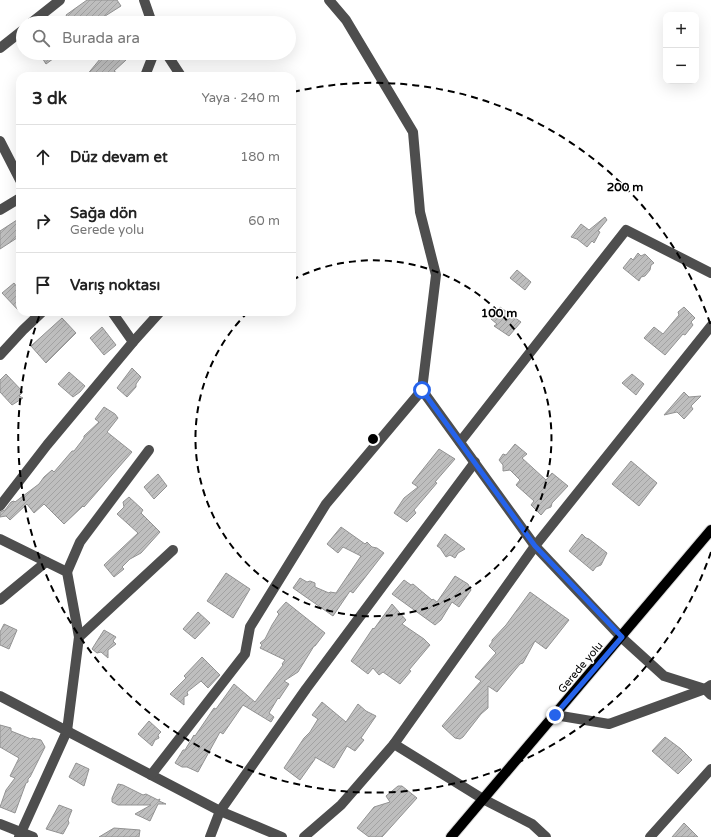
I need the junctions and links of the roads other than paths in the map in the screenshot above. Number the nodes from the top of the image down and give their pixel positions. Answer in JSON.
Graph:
{"nodes":[{"id":1,"x":60,"y":0,"type":"edge"},
{"id":2,"x":144,"y":0,"type":"edge"},
{"id":3,"x":329,"y":0,"type":"edge"},
{"id":4,"x":40,"y":16,"type":"edge"},
{"id":5,"x":150,"y":16,"type":"edge"},
{"id":6,"x":16,"y":35,"type":"edge"},
{"id":7,"x":1,"y":45,"type":"edge"},
{"id":8,"x":151,"y":60,"type":"edge"},
{"id":9,"x":171,"y":60,"type":"edge"},
{"id":10,"x":147,"y":72,"type":"edge"},
{"id":11,"x":178,"y":72,"type":"edge"},
{"id":12,"x":0,"y":141,"type":"edge"},
{"id":13,"x":16,"y":172,"type":"edge"},
{"id":14,"x":16,"y":200,"type":"edge"},
{"id":15,"x":0,"y":210,"type":"edge"},
{"id":16,"x":711,"y":273,"type":"edge"},
{"id":17,"x":38,"y":316,"type":"edge"},
{"id":18,"x":115,"y":316,"type":"edge"},
{"id":19,"x":156,"y":316,"type":"edge"},
{"id":20,"x":711,"y":326,"type":"edge"},
{"id":21,"x":133,"y":342,"type":"junction"},
{"id":22,"x":0,"y":355,"type":"edge"},
{"id":23,"x":422,"y":390,"type":"junction"},
{"id":24,"x":460,"y":442,"type":"junction"},
{"id":25,"x":149,"y":450,"type":"dead end"},
{"id":26,"x":475,"y":462,"type":"junction"},
{"id":27,"x":0,"y":506,"type":"edge"},
{"id":28,"x":711,"y":530,"type":"edge"},
{"id":29,"x":0,"y":539,"type":"edge"},
{"id":30,"x":535,"y":546,"type":"junction"},
{"id":31,"x":173,"y":550,"type":"dead end"},
{"id":32,"x":46,"y":562,"type":"junction"},
{"id":33,"x":67,"y":572,"type":"junction"},
{"id":34,"x":0,"y":600,"type":"edge"},
{"id":35,"x":79,"y":637,"type":"junction"},
{"id":36,"x":622,"y":637,"type":"junction"},
{"id":37,"x":709,"y":690,"type":"edge"},
{"id":38,"x":1,"y":699,"type":"edge"},
{"id":39,"x":555,"y":715,"type":"junction"},
{"id":40,"x":67,"y":731,"type":"junction"},
{"id":41,"x":394,"y":744,"type":"junction"},
{"id":42,"x":711,"y":769,"type":"edge"},
{"id":43,"x":151,"y":775,"type":"junction"},
{"id":44,"x":483,"y":799,"type":"junction"},
{"id":45,"x":220,"y":811,"type":"junction"},
{"id":46,"x":0,"y":824,"type":"edge"},
{"id":47,"x":20,"y":834,"type":"edge"},
{"id":48,"x":33,"y":837,"type":"edge"},
{"id":49,"x":210,"y":837,"type":"edge"},
{"id":50,"x":282,"y":837,"type":"edge"},
{"id":51,"x":304,"y":837,"type":"edge"},
{"id":52,"x":451,"y":837,"type":"edge"},
{"id":53,"x":546,"y":837,"type":"edge"},
{"id":54,"x":650,"y":837,"type":"edge"}],
"edges":[{"from":1,"to":4,"type":"street"},
{"from":2,"to":5,"type":"street"},
{"from":3,"to":23,"type":"street"},
{"from":6,"to":7,"type":"street"},
{"from":8,"to":10,"type":"street"},
{"from":9,"to":11,"type":"street"},
{"from":12,"to":13,"type":"street"},
{"from":14,"to":15,"type":"street"},
{"from":16,"to":24,"type":"street"},
{"from":17,"to":22,"type":"street"},
{"from":18,"to":21,"type":"street"},
{"from":19,"to":21,"type":"street"},
{"from":20,"to":30,"type":"street"},
{"from":21,"to":27,"type":"street"},
{"from":23,"to":24,"type":"street"},
{"from":23,"to":43,"type":"street"},
{"from":24,"to":26,"type":"street"},
{"from":25,"to":33,"type":"street"},
{"from":26,"to":30,"type":"street"},
{"from":26,"to":45,"type":"street"},
{"from":28,"to":36,"type":"main road","name":"Gerede yolu"},
{"from":29,"to":32,"type":"street"},
{"from":30,"to":36,"type":"street"},
{"from":30,"to":41,"type":"street"},
{"from":31,"to":35,"type":"street"},
{"from":32,"to":33,"type":"street"},
{"from":32,"to":34,"type":"street"},
{"from":33,"to":35,"type":"street"},
{"from":35,"to":40,"type":"street"},
{"from":36,"to":37,"type":"street"},
{"from":36,"to":39,"type":"main road","name":"Gerede yolu"},
{"from":37,"to":39,"type":"street"},
{"from":38,"to":40,"type":"street"},
{"from":39,"to":44,"type":"main road","name":"Gerede yolu"},
{"from":40,"to":43,"type":"street"},
{"from":40,"to":47,"type":"street"},
{"from":41,"to":44,"type":"street"},
{"from":41,"to":51,"type":"street"},
{"from":42,"to":54,"type":"street"},
{"from":43,"to":45,"type":"street"},
{"from":44,"to":52,"type":"main road","name":"Gerede yolu"},
{"from":44,"to":53,"type":"street"},
{"from":45,"to":49,"type":"street"},
{"from":45,"to":50,"type":"street"},
{"from":46,"to":47,"type":"street"},
{"from":47,"to":48,"type":"street"}]}
